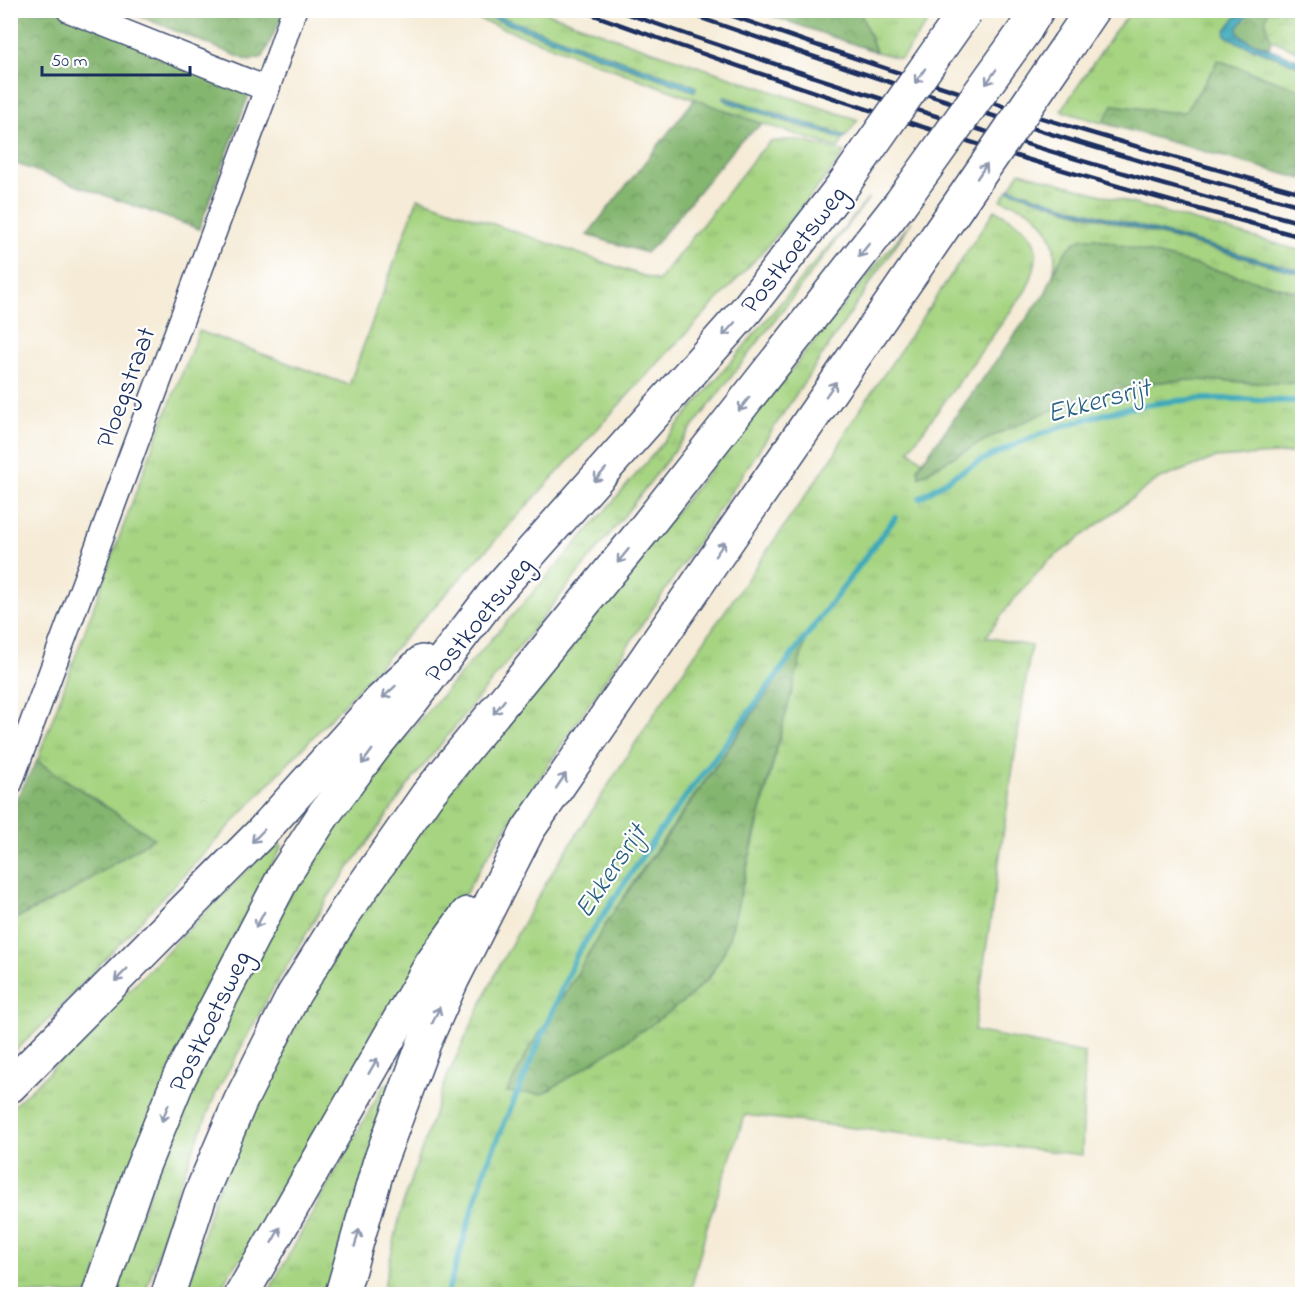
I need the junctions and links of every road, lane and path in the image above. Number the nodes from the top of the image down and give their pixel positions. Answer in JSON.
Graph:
{"nodes":[{"id":1,"x":69,"y":10,"type":"edge"},
{"id":2,"x":294,"y":10,"type":"edge"},
{"id":3,"x":1092,"y":10,"type":"edge"},
{"id":4,"x":966,"y":11,"type":"edge"},
{"id":5,"x":1031,"y":20,"type":"edge"},
{"id":6,"x":267,"y":89,"type":"junction"},
{"id":7,"x":493,"y":595,"type":"junction"},
{"id":8,"x":10,"y":783,"type":"edge"},
{"id":9,"x":528,"y":830,"type":"junction"},
{"id":10,"x":10,"y":1086,"type":"edge"},
{"id":11,"x":244,"y":1290,"type":"edge"},
{"id":12,"x":99,"y":1294,"type":"edge"},
{"id":13,"x":168,"y":1294,"type":"edge"},
{"id":14,"x":342,"y":1294,"type":"edge"}],
"edges":[{"from":1,"to":6,"type":"street"},
{"from":2,"to":6,"type":"street","name":"Ploegstraat"},
{"from":9,"to":3,"type":"highway","one_way":true,"bridge":true},
{"from":4,"to":7,"type":"highway","name":"Postkoetsweg","one_way":true,"bridge":true},
{"from":5,"to":13,"type":"highway","name":"Postkoetsweg","one_way":true,"bridge":true},
{"from":6,"to":8,"type":"street","name":"Ploegstraat"},
{"from":7,"to":10,"type":"highway","one_way":true},
{"from":7,"to":12,"type":"highway","name":"Postkoetsweg","one_way":true},
{"from":11,"to":9,"type":"highway","one_way":true},
{"from":14,"to":9,"type":"highway","one_way":true}]}
